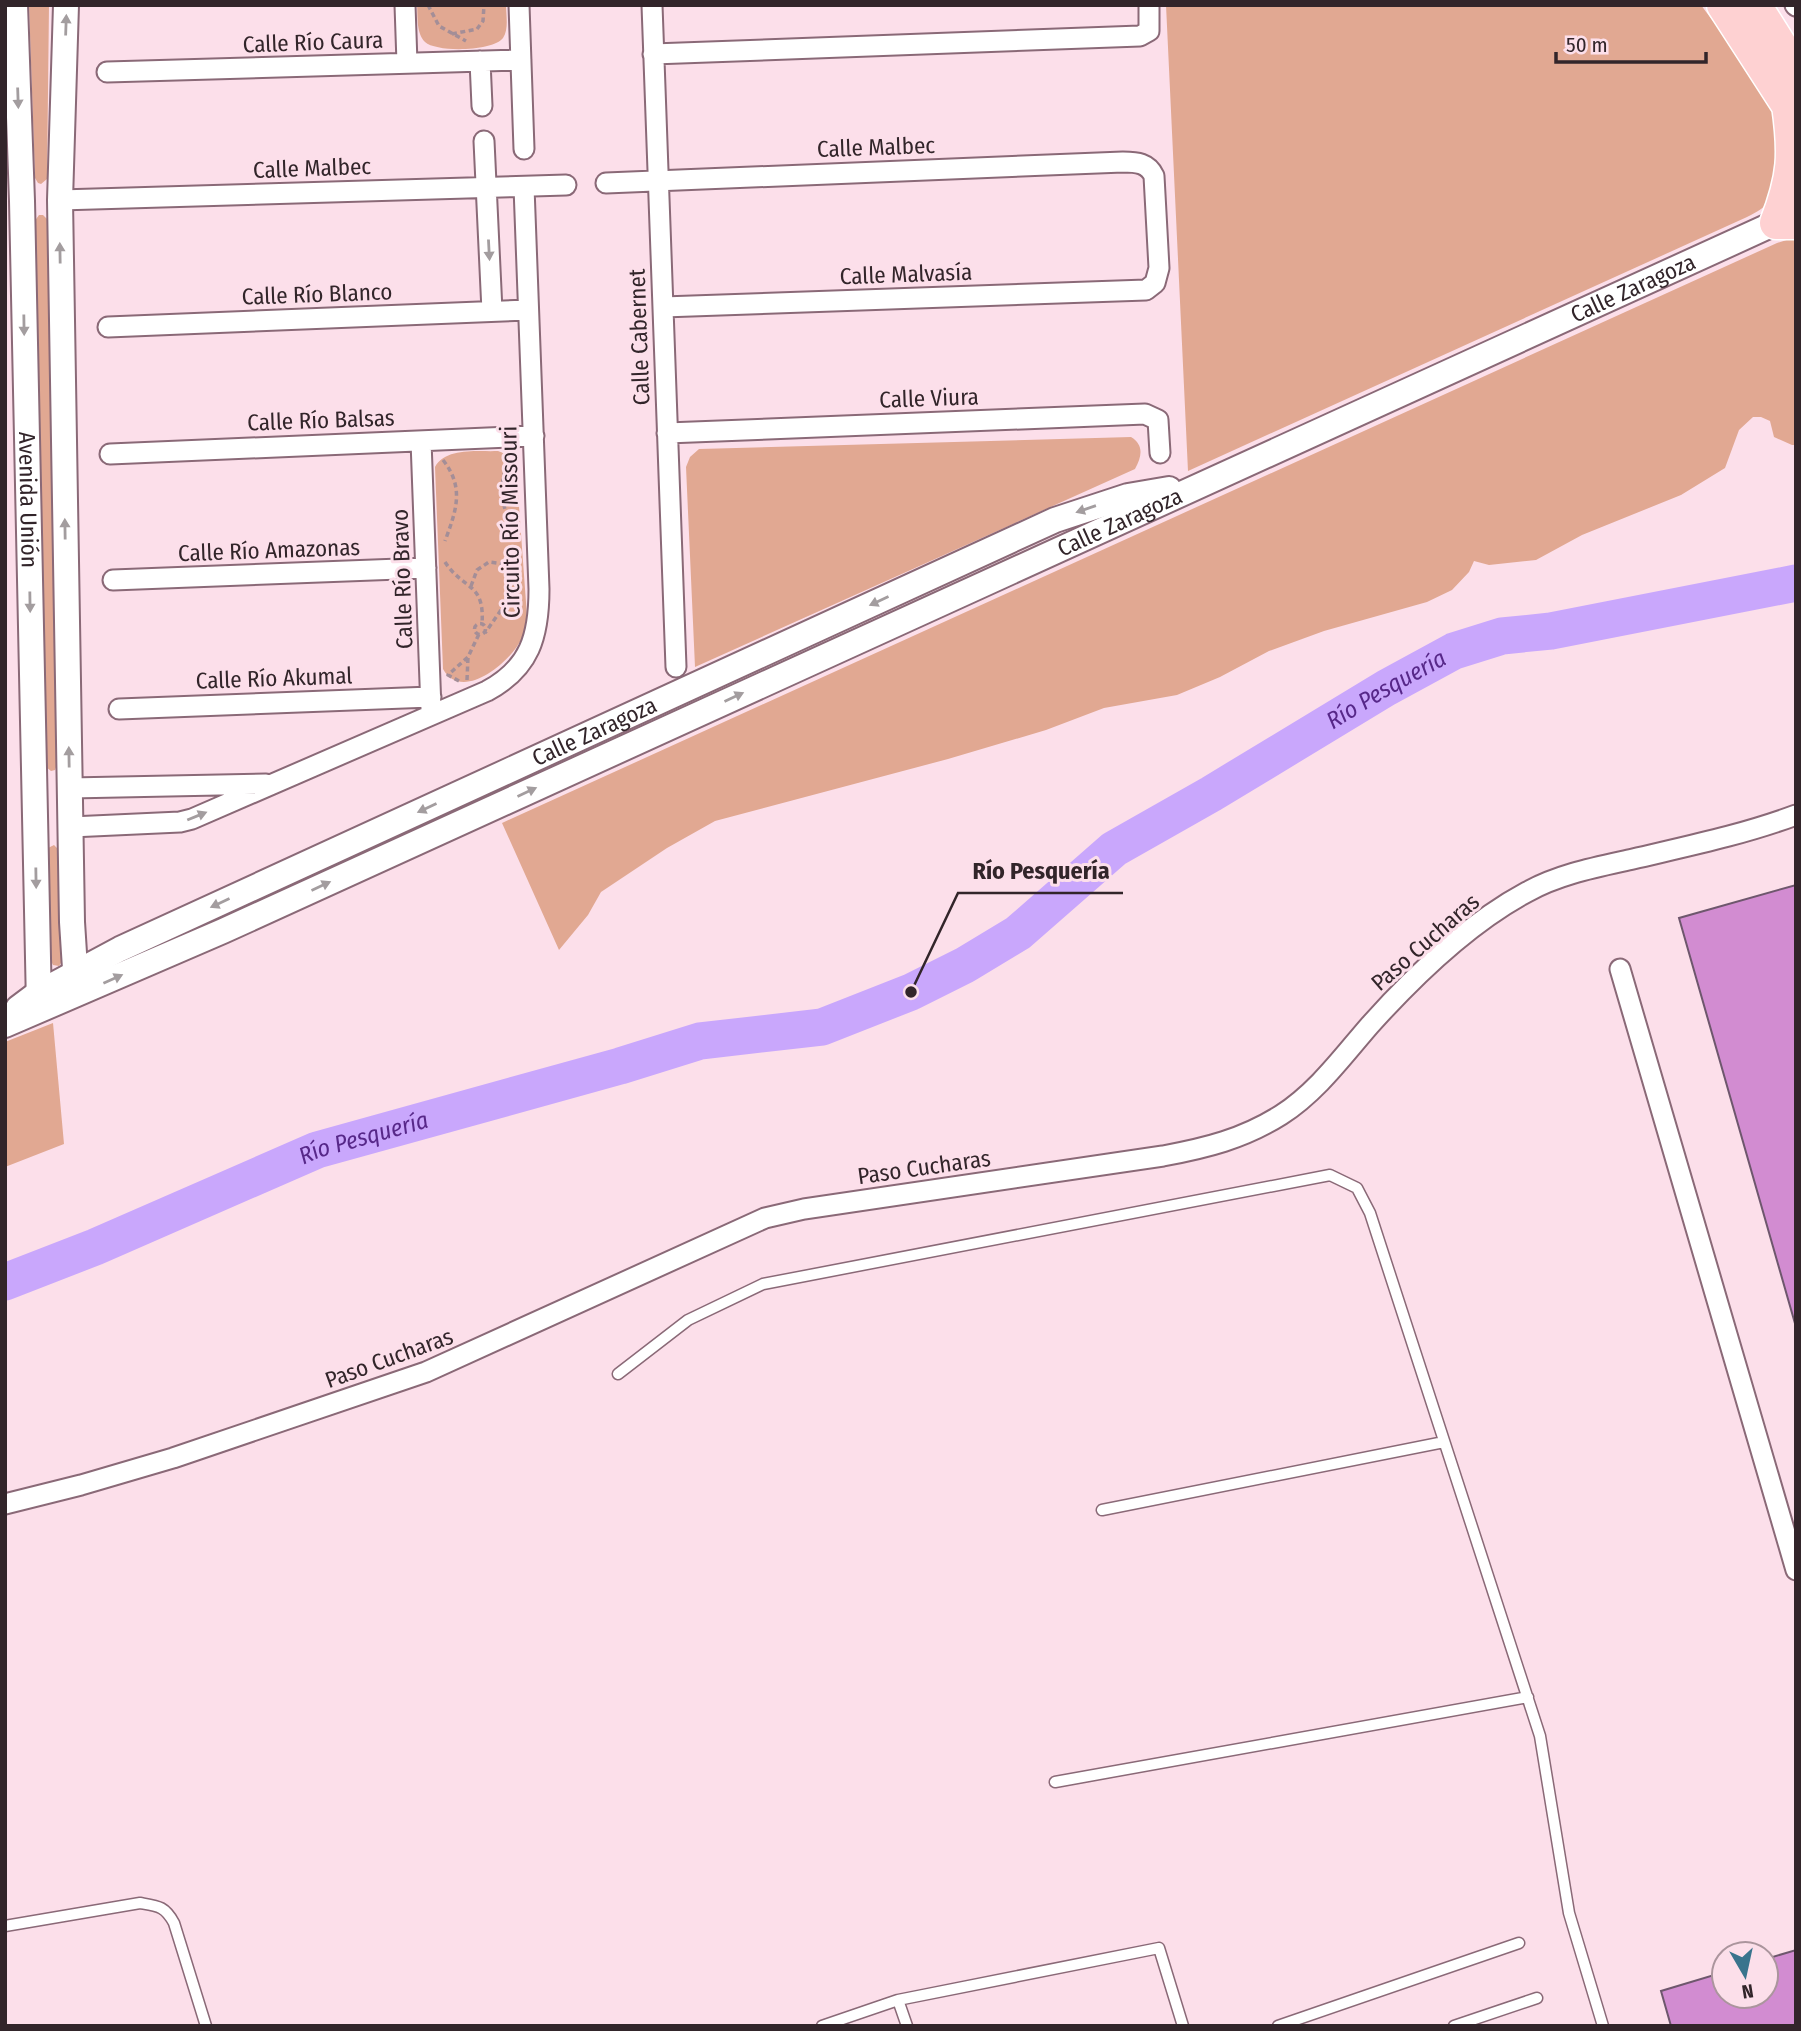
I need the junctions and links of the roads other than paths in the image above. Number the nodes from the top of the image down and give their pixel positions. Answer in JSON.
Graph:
{"nodes":[{"id":1,"x":15,"y":5,"type":"edge"},
{"id":2,"x":66,"y":5,"type":"edge"},
{"id":3,"x":405,"y":5,"type":"edge"},
{"id":4,"x":519,"y":5,"type":"edge"},
{"id":5,"x":652,"y":5,"type":"edge"},
{"id":6,"x":1149,"y":5,"type":"edge"},
{"id":7,"x":1723,"y":5,"type":"edge"},
{"id":8,"x":1755,"y":5,"type":"edge"},
{"id":9,"x":478,"y":53,"type":"junction"},
{"id":10,"x":653,"y":54,"type":"junction"},
{"id":11,"x":521,"y":60,"type":"junction"},
{"id":12,"x":407,"y":63,"type":"junction"},
{"id":13,"x":1796,"y":70,"type":"edge"},
{"id":14,"x":107,"y":72,"type":"dead end"},
{"id":15,"x":482,"y":106,"type":"dead end"},
{"id":16,"x":1792,"y":111,"type":"edge"},
{"id":17,"x":484,"y":141,"type":"dead end"},
{"id":18,"x":524,"y":149,"type":"dead end"},
{"id":19,"x":658,"y":180,"type":"junction"},
{"id":20,"x":606,"y":183,"type":"dead end"},
{"id":21,"x":566,"y":186,"type":"dead end"},
{"id":22,"x":524,"y":187,"type":"junction"},
{"id":23,"x":486,"y":188,"type":"junction"},
{"id":24,"x":60,"y":200,"type":"junction"},
{"id":25,"x":22,"y":201,"type":"junction"},
{"id":26,"x":1789,"y":220,"type":"edge"},
{"id":27,"x":1151,"y":287,"type":"joint"},
{"id":28,"x":663,"y":307,"type":"junction"},
{"id":29,"x":528,"y":310,"type":"junction"},
{"id":30,"x":492,"y":311,"type":"junction"},
{"id":31,"x":108,"y":327,"type":"dead end"},
{"id":32,"x":667,"y":433,"type":"junction"},
{"id":33,"x":534,"y":436,"type":"junction"},
{"id":34,"x":422,"y":441,"type":"junction"},
{"id":35,"x":1160,"y":453,"type":"dead end"},
{"id":36,"x":110,"y":454,"type":"dead end"},
{"id":37,"x":1201,"y":484,"type":"junction"},
{"id":38,"x":426,"y":568,"type":"junction"},
{"id":39,"x":113,"y":580,"type":"dead end"},
{"id":40,"x":676,"y":667,"type":"dead end"},
{"id":41,"x":666,"y":699,"type":"junction"},
{"id":42,"x":431,"y":706,"type":"junction"},
{"id":43,"x":119,"y":709,"type":"dead end"},
{"id":44,"x":678,"y":723,"type":"junction"},
{"id":45,"x":278,"y":783,"type":"junction"},
{"id":46,"x":70,"y":788,"type":"junction"},
{"id":47,"x":34,"y":789,"type":"junction"},
{"id":48,"x":1796,"y":815,"type":"edge"},
{"id":49,"x":71,"y":827,"type":"junction"},
{"id":50,"x":35,"y":828,"type":"junction"},
{"id":51,"x":72,"y":922,"type":"junction"},
{"id":52,"x":120,"y":949,"type":"junction"},
{"id":53,"x":1620,"y":969,"type":"dead end"},
{"id":54,"x":76,"y":983,"type":"junction"},
{"id":55,"x":39,"y":1002,"type":"junction"},
{"id":56,"x":5,"y":1023,"type":"edge"},
{"id":57,"x":618,"y":1374,"type":"dead end"},
{"id":58,"x":1444,"y":1442,"type":"junction"},
{"id":59,"x":5,"y":1504,"type":"edge"},
{"id":60,"x":1102,"y":1510,"type":"dead end"},
{"id":61,"x":1796,"y":1570,"type":"edge"},
{"id":62,"x":1528,"y":1697,"type":"junction"},
{"id":63,"x":1055,"y":1783,"type":"dead end"},
{"id":64,"x":5,"y":1926,"type":"edge"},
{"id":65,"x":1519,"y":1943,"type":"dead end"},
{"id":66,"x":1537,"y":1998,"type":"dead end"},
{"id":67,"x":898,"y":2000,"type":"junction"},
{"id":68,"x":206,"y":2026,"type":"edge"},
{"id":69,"x":822,"y":2026,"type":"edge"},
{"id":70,"x":907,"y":2026,"type":"edge"},
{"id":71,"x":1183,"y":2026,"type":"edge"},
{"id":72,"x":1278,"y":2026,"type":"edge"},
{"id":73,"x":1454,"y":2026,"type":"edge"},
{"id":74,"x":1603,"y":2026,"type":"edge"}],
"edges":[{"from":1,"to":25,"type":"street","name":"Avenida Unión","one_way":true},
{"from":24,"to":2,"type":"street","name":"Avenida Unión","one_way":true},
{"from":3,"to":12,"type":"street"},
{"from":4,"to":11,"type":"street"},
{"from":5,"to":10,"type":"street","name":"Calle Cabernet"},
{"from":6,"to":10,"type":"street"},
{"from":7,"to":16,"type":"main road"},
{"from":8,"to":13,"type":"main road"},
{"from":9,"to":11,"type":"street","name":"Calle Río Caura"},
{"from":9,"to":12,"type":"street","name":"Calle Río Caura"},
{"from":9,"to":15,"type":"street"},
{"from":10,"to":19,"type":"street","name":"Calle Cabernet"},
{"from":11,"to":18,"type":"street"},
{"from":12,"to":14,"type":"street","name":"Calle Río Caura"},
{"from":16,"to":26,"type":"main road"},
{"from":17,"to":23,"type":"street"},
{"from":19,"to":20,"type":"street","name":"Calle Malbec"},
{"from":19,"to":27,"type":"street","name":"Calle Malbec"},
{"from":19,"to":28,"type":"street","name":"Calle Cabernet"},
{"from":21,"to":22,"type":"street","name":"Calle Malbec"},
{"from":22,"to":23,"type":"street","name":"Calle Malbec"},
{"from":22,"to":29,"type":"street","name":"Circuito Río Missouri"},
{"from":23,"to":24,"type":"street","name":"Calle Malbec"},
{"from":23,"to":30,"type":"street","one_way":true},
{"from":24,"to":25,"type":"street"},
{"from":46,"to":24,"type":"street","name":"Avenida Unión","one_way":true},
{"from":25,"to":47,"type":"street","name":"Avenida Unión","one_way":true},
{"from":26,"to":37,"type":"street","name":"Calle Zaragoza"},
{"from":27,"to":28,"type":"street","name":"Calle Malvasía"},
{"from":28,"to":32,"type":"street","name":"Calle Cabernet"},
{"from":29,"to":30,"type":"street","name":"Calle Río Blanco"},
{"from":29,"to":33,"type":"street","name":"Circuito Río Missouri"},
{"from":30,"to":31,"type":"street","name":"Calle Río Blanco"},
{"from":32,"to":35,"type":"street","name":"Calle Viura"},
{"from":32,"to":40,"type":"street","name":"Calle Cabernet"},
{"from":33,"to":34,"type":"street","name":"Calle Río Balsas"},
{"from":33,"to":42,"type":"street","name":"Circuito Río Missouri"},
{"from":34,"to":36,"type":"street","name":"Calle Río Balsas"},
{"from":34,"to":38,"type":"street","name":"Calle Río Bravo"},
{"from":37,"to":41,"type":"street","name":"Calle Zaragoza","one_way":true},
{"from":44,"to":37,"type":"street","name":"Calle Zaragoza","one_way":true},
{"from":38,"to":39,"type":"street","name":"Calle Río Amazonas"},
{"from":38,"to":42,"type":"street","name":"Calle Río Bravo"},
{"from":41,"to":44,"type":"street"},
{"from":41,"to":52,"type":"street","name":"Calle Zaragoza","one_way":true},
{"from":42,"to":43,"type":"street","name":"Calle Río Akumal"},
{"from":42,"to":45,"type":"street","name":"Circuito Río Missouri"},
{"from":54,"to":44,"type":"street","name":"Calle Zaragoza","one_way":true},
{"from":45,"to":46,"type":"street","name":"Circuito Río Missouri"},
{"from":49,"to":45,"type":"street","name":"Circuito Río Missouri","one_way":true},
{"from":46,"to":47,"type":"street"},
{"from":46,"to":49,"type":"street","name":"Avenida Unión"},
{"from":47,"to":50,"type":"street","name":"Avenida Unión"},
{"from":48,"to":59,"type":"street","name":"Paso Cucharas"},
{"from":49,"to":50,"type":"street"},
{"from":49,"to":51,"type":"street","name":"Avenida Unión"},
{"from":50,"to":55,"type":"street","name":"Avenida Unión","one_way":true},
{"from":51,"to":52,"type":"street"},
{"from":51,"to":54,"type":"street","name":"Avenida Unión"},
{"from":52,"to":54,"type":"street","name":"Calle Zaragoza"},
{"from":53,"to":61,"type":"street"},
{"from":54,"to":55,"type":"street","name":"Calle Zaragoza"},
{"from":55,"to":56,"type":"street","name":"Calle Zaragoza"},
{"from":57,"to":58,"type":"lane"},
{"from":58,"to":60,"type":"lane"},
{"from":58,"to":62,"type":"lane"},
{"from":62,"to":63,"type":"lane"},
{"from":62,"to":74,"type":"lane"},
{"from":64,"to":68,"type":"lane"},
{"from":65,"to":72,"type":"lane"},
{"from":66,"to":73,"type":"lane"},
{"from":67,"to":69,"type":"lane"},
{"from":67,"to":70,"type":"lane"},
{"from":67,"to":71,"type":"lane"}]}
